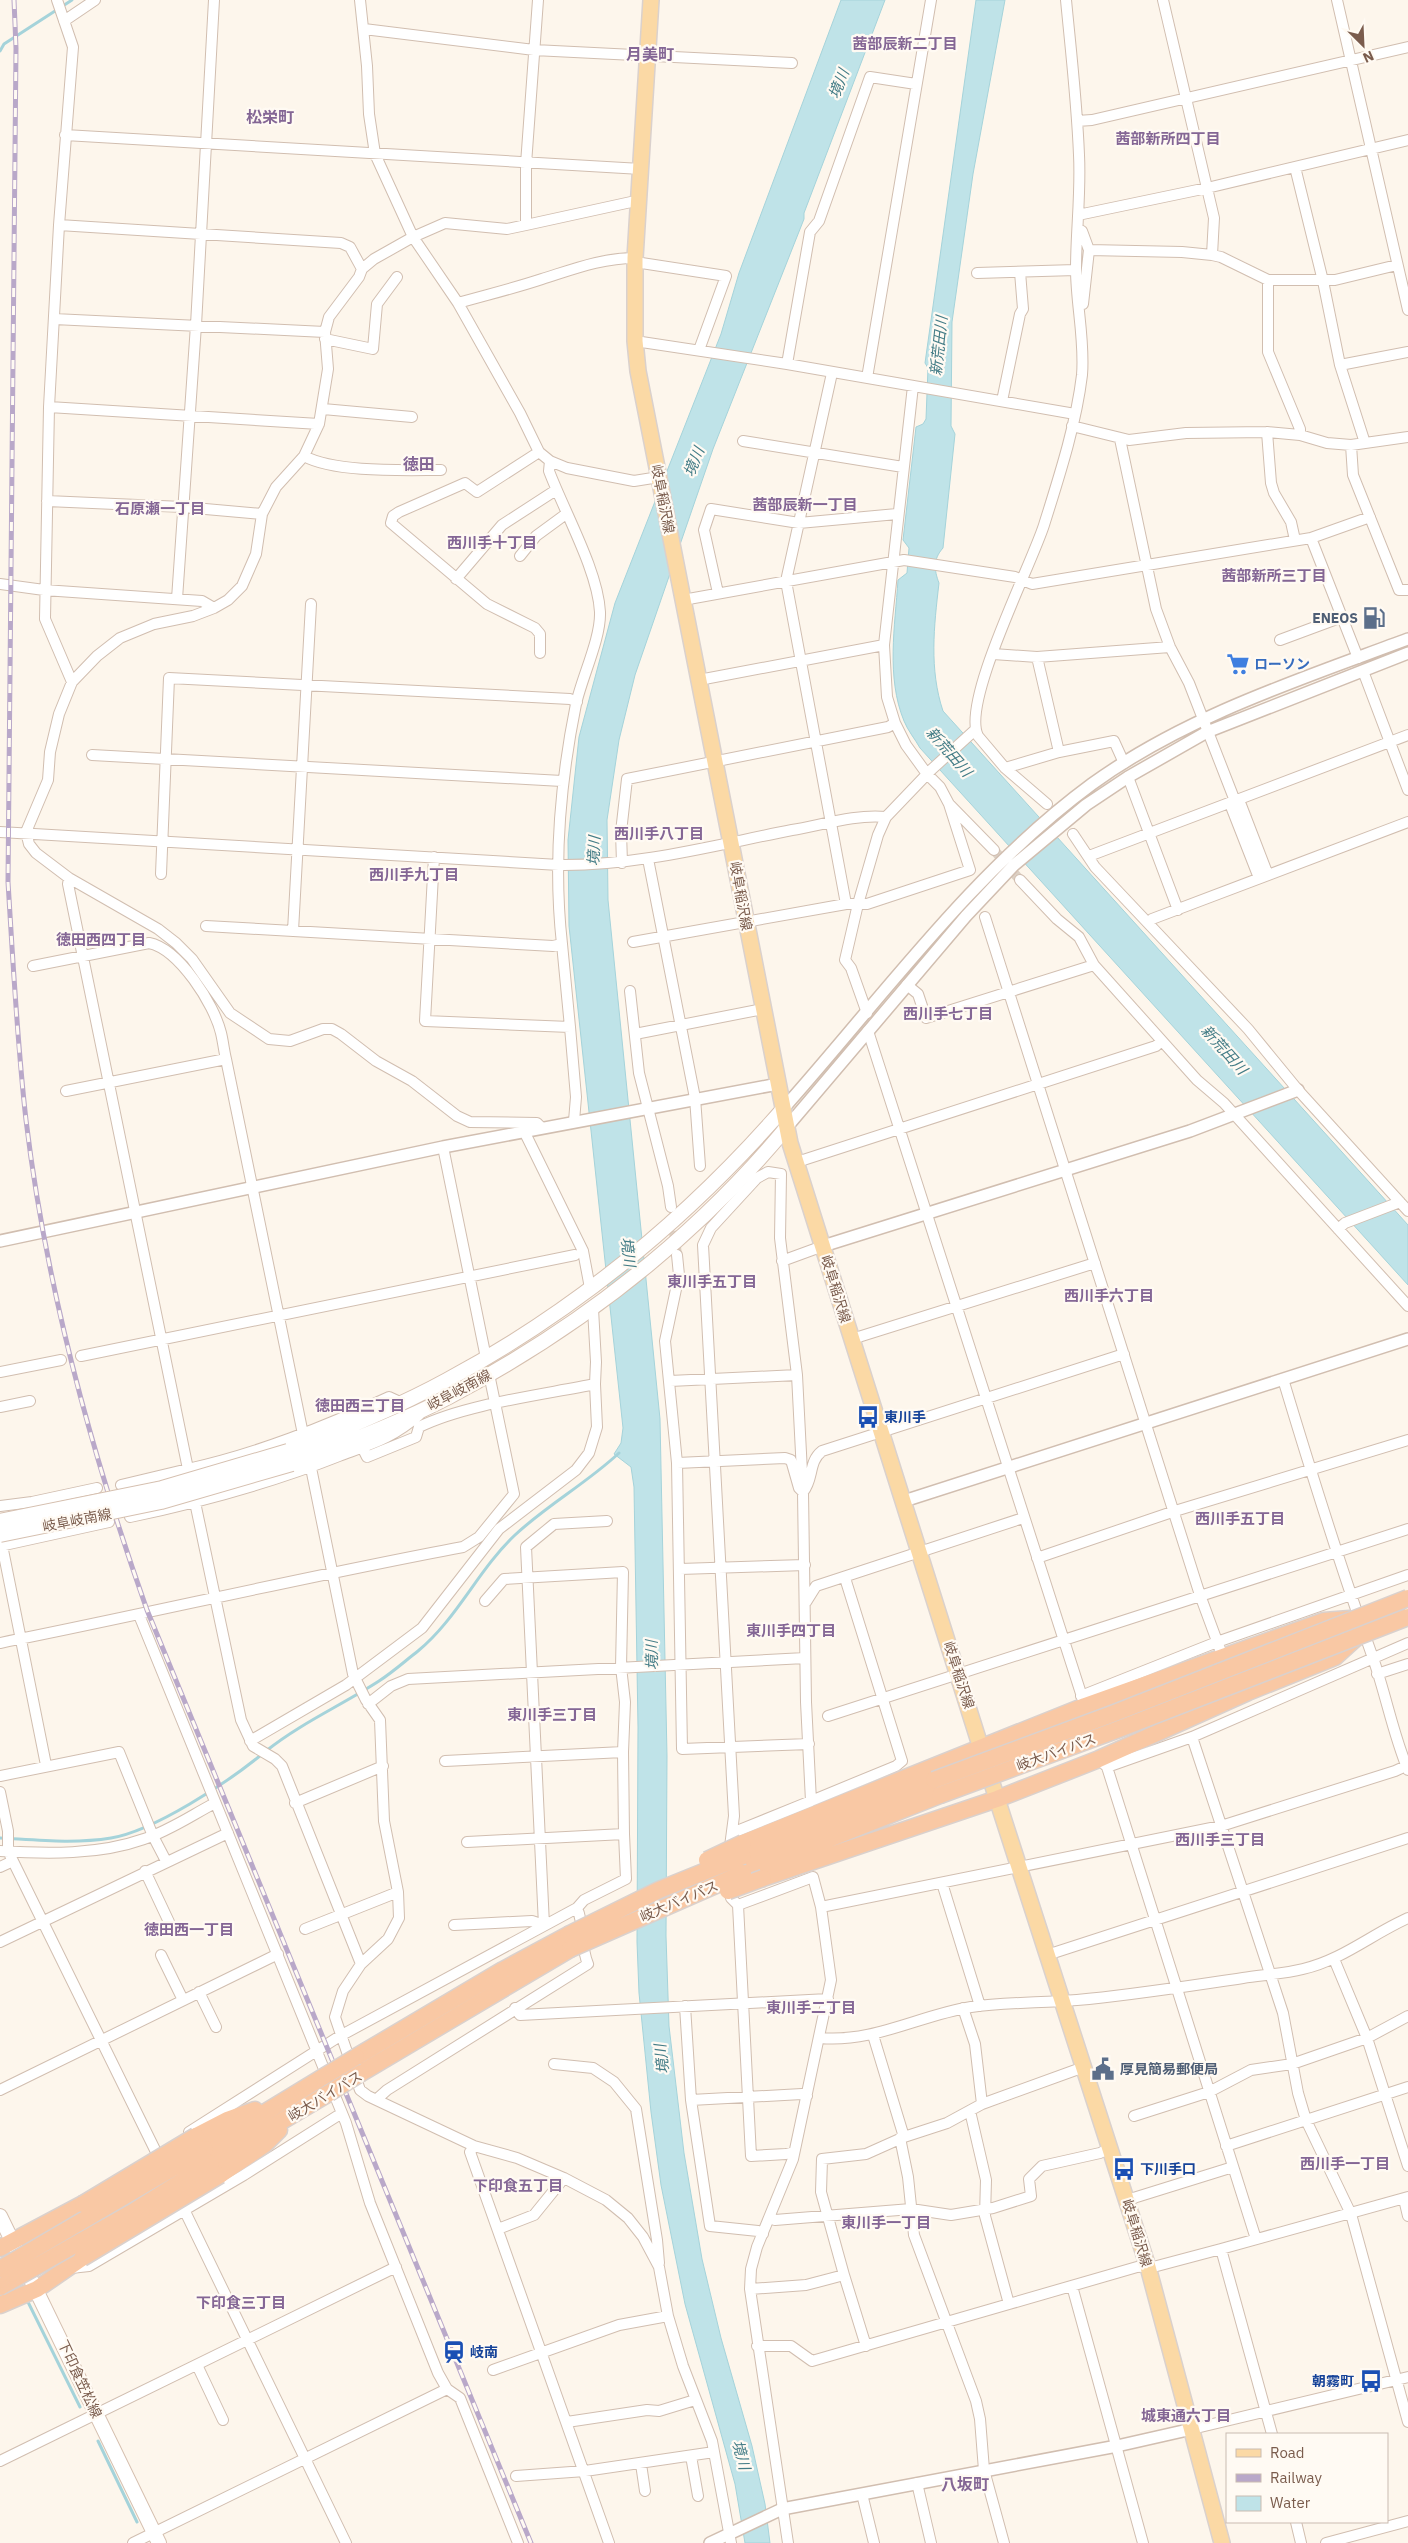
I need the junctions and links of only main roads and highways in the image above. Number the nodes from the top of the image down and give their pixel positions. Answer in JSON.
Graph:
{"nodes":[{"id":1,"x":651,"y":0,"type":"edge"},
{"id":2,"x":783,"y":1109,"type":"junction"},
{"id":3,"x":787,"y":1127,"type":"junction"},
{"id":4,"x":290,"y":1457,"type":"junction"},
{"id":5,"x":0,"y":1521,"type":"edge"},
{"id":6,"x":1,"y":1540,"type":"edge"},
{"id":7,"x":1408,"y":1598,"type":"edge"},
{"id":8,"x":1408,"y":1617,"type":"edge"},
{"id":9,"x":1352,"y":1619,"type":"junction"},
{"id":10,"x":1359,"y":1636,"type":"junction"},
{"id":11,"x":982,"y":1749,"type":"junction"},
{"id":12,"x":937,"y":1788,"type":"junction"},
{"id":13,"x":997,"y":1799,"type":"junction"},
{"id":14,"x":739,"y":1844,"type":"junction"},
{"id":15,"x":662,"y":1908,"type":"junction"},
{"id":16,"x":569,"y":1942,"type":"junction"},
{"id":17,"x":208,"y":2156,"type":"junction"},
{"id":18,"x":0,"y":2216,"type":"edge"},
{"id":19,"x":6,"y":2244,"type":"edge"},
{"id":20,"x":0,"y":2269,"type":"edge"},
{"id":21,"x":0,"y":2287,"type":"edge"},
{"id":22,"x":31,"y":2293,"type":"junction"},
{"id":23,"x":0,"y":2305,"type":"edge"},
{"id":24,"x":156,"y":2538,"type":"edge"},
{"id":25,"x":1222,"y":2543,"type":"edge"}],
"edges":[{"from":1,"to":2,"type":"main road","name":"岐阜稲沢線"},
{"from":2,"to":3,"type":"main road","name":"岐阜稲沢線"},
{"from":2,"to":4,"type":"main road","name":"岐阜岐南線"},
{"from":3,"to":4,"type":"main road","name":"岐阜岐南線"},
{"from":3,"to":11,"type":"main road","name":"岐阜稲沢線"},
{"from":4,"to":5,"type":"main road","name":"岐阜岐南線","bridge":true},
{"from":4,"to":6,"type":"main road","name":"岐阜岐南線","bridge":true},
{"from":7,"to":9,"type":"highway","name":"岐大バイパス","bridge":true},
{"from":8,"to":10,"type":"highway","name":"岐大バイパス","bridge":true},
{"from":9,"to":11,"type":"highway"},
{"from":9,"to":12,"type":"highway","name":"岐大バイパス","bridge":true},
{"from":10,"to":12,"type":"highway","name":"岐大バイパス","bridge":true},
{"from":10,"to":13,"type":"highway"},
{"from":11,"to":13,"type":"main road","name":"岐阜稲沢線"},
{"from":11,"to":14,"type":"highway"},
{"from":12,"to":14,"type":"highway","name":"岐大バイパス"},
{"from":12,"to":15,"type":"highway","name":"岐大バイパス","bridge":true},
{"from":13,"to":15,"type":"highway","bridge":true},
{"from":13,"to":25,"type":"main road","name":"岐阜稲沢線"},
{"from":14,"to":16,"type":"highway","name":"岐大バイパス","bridge":true},
{"from":15,"to":16,"type":"highway","name":"岐大バイパス","bridge":true},
{"from":16,"to":17,"type":"highway","name":"岐大バイパス","bridge":true},
{"from":16,"to":17,"type":"highway","name":"岐大バイパス","bridge":true},
{"from":17,"to":19,"type":"highway","bridge":true},
{"from":17,"to":20,"type":"highway","name":"岐大バイパス","bridge":true},
{"from":17,"to":21,"type":"highway","name":"岐大バイパス","bridge":true},
{"from":17,"to":22,"type":"highway","bridge":true},
{"from":18,"to":19,"type":"main road","name":"下印食笠松線"},
{"from":19,"to":22,"type":"main road","name":"下印食笠松線"},
{"from":22,"to":23,"type":"highway"},
{"from":22,"to":24,"type":"main road","name":"下印食笠松線"}]}
